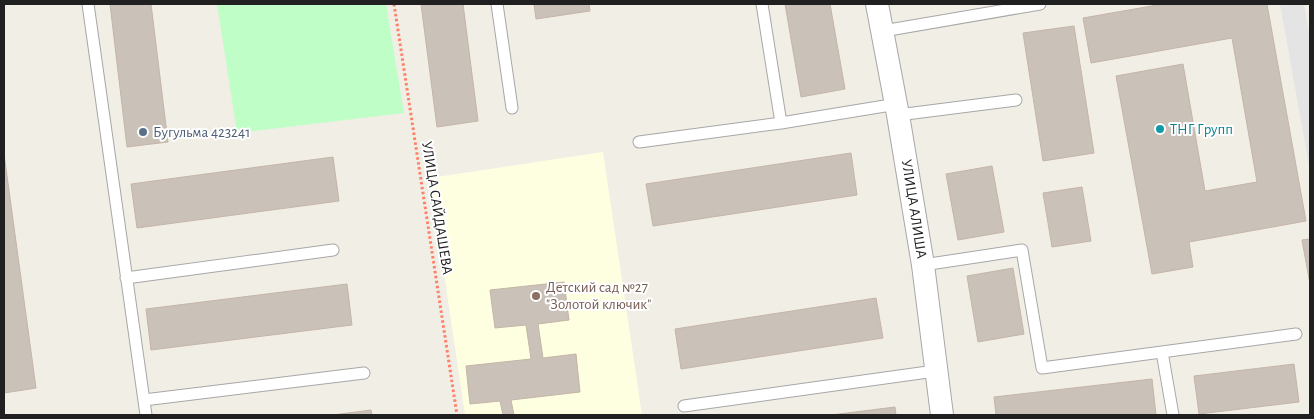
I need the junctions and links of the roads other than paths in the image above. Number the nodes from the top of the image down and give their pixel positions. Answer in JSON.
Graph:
{"nodes":[{"id":1,"x":88,"y":4,"type":"edge"},
{"id":2,"x":497,"y":4,"type":"edge"},
{"id":3,"x":762,"y":4,"type":"edge"},
{"id":4,"x":877,"y":4,"type":"edge"},
{"id":5,"x":1040,"y":4,"type":"edge"},
{"id":6,"x":883,"y":31,"type":"junction"},
{"id":7,"x":1016,"y":100,"type":"dead end"},
{"id":8,"x":512,"y":108,"type":"dead end"},
{"id":9,"x":898,"y":109,"type":"junction"},
{"id":10,"x":781,"y":123,"type":"junction"},
{"id":11,"x":639,"y":142,"type":"dead end"},
{"id":12,"x":334,"y":250,"type":"dead end"},
{"id":13,"x":923,"y":265,"type":"junction"},
{"id":14,"x":126,"y":278,"type":"junction"},
{"id":15,"x":1296,"y":334,"type":"dead end"},
{"id":16,"x":1162,"y":352,"type":"junction"},
{"id":17,"x":935,"y":371,"type":"junction"},
{"id":18,"x":364,"y":373,"type":"dead end"},
{"id":19,"x":144,"y":400,"type":"junction"},
{"id":20,"x":684,"y":406,"type":"dead end"},
{"id":21,"x":146,"y":415,"type":"edge"},
{"id":22,"x":942,"y":415,"type":"edge"},
{"id":23,"x":1173,"y":415,"type":"edge"}],
"edges":[{"from":1,"to":14,"type":"lane"},
{"from":2,"to":8,"type":"lane"},
{"from":3,"to":10,"type":"lane"},
{"from":4,"to":6,"type":"street","name":"УЛИЦА АЛИША"},
{"from":5,"to":6,"type":"lane"},
{"from":6,"to":9,"type":"street","name":"УЛИЦА АЛИША"},
{"from":7,"to":9,"type":"lane"},
{"from":9,"to":10,"type":"lane"},
{"from":9,"to":13,"type":"street","name":"УЛИЦА АЛИША"},
{"from":10,"to":11,"type":"lane"},
{"from":12,"to":14,"type":"lane"},
{"from":13,"to":16,"type":"lane"},
{"from":13,"to":17,"type":"street","name":"УЛИЦА АЛИША"},
{"from":14,"to":19,"type":"lane"},
{"from":15,"to":16,"type":"lane"},
{"from":16,"to":23,"type":"lane"},
{"from":17,"to":20,"type":"lane"},
{"from":17,"to":22,"type":"street","name":"УЛИЦА АЛИША"},
{"from":18,"to":19,"type":"lane"},
{"from":19,"to":21,"type":"lane"}]}
